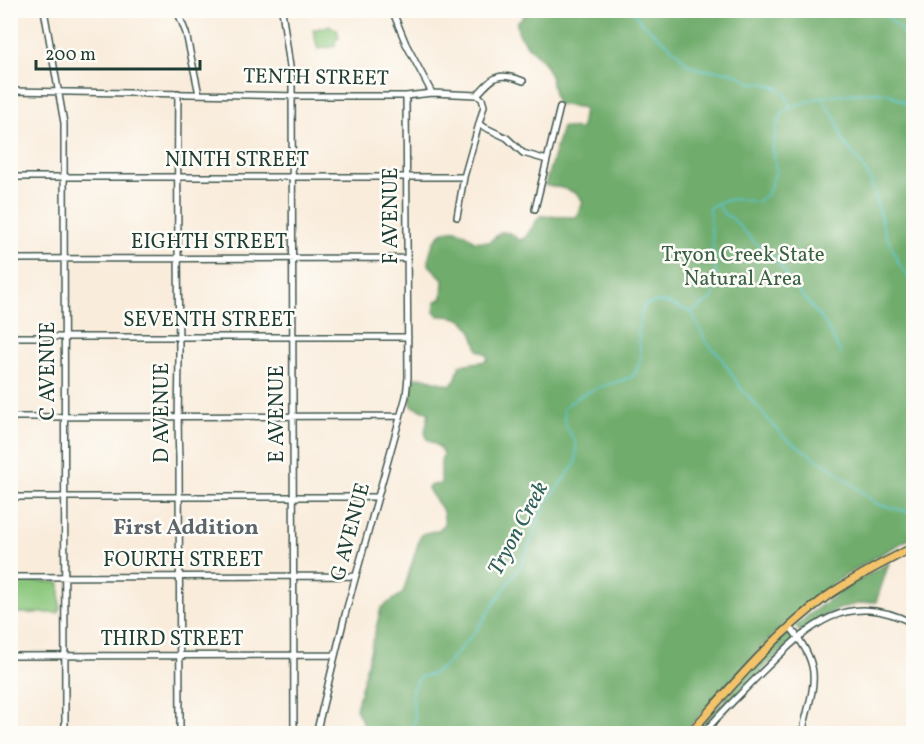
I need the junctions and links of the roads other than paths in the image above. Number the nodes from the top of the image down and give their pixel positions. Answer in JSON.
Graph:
{"nodes":[{"id":1,"x":44,"y":10,"type":"edge"},
{"id":2,"x":177,"y":10,"type":"edge"},
{"id":3,"x":282,"y":10,"type":"edge"},
{"id":4,"x":392,"y":10,"type":"edge"},
{"id":5,"x":523,"y":81,"type":"dead end"},
{"id":6,"x":10,"y":91,"type":"edge"},
{"id":7,"x":58,"y":91,"type":"junction"},
{"id":8,"x":178,"y":93,"type":"junction"},
{"id":9,"x":432,"y":93,"type":"junction"},
{"id":10,"x":199,"y":94,"type":"junction"},
{"id":11,"x":292,"y":95,"type":"junction"},
{"id":12,"x":477,"y":95,"type":"junction"},
{"id":13,"x":406,"y":96,"type":"junction"},
{"id":14,"x":560,"y":107,"type":"dead end"},
{"id":15,"x":480,"y":125,"type":"junction"},
{"id":16,"x":547,"y":160,"type":"junction"},
{"id":17,"x":10,"y":177,"type":"edge"},
{"id":18,"x":64,"y":177,"type":"junction"},
{"id":19,"x":178,"y":177,"type":"junction"},
{"id":20,"x":292,"y":177,"type":"junction"},
{"id":21,"x":407,"y":177,"type":"junction"},
{"id":22,"x":464,"y":177,"type":"junction"},
{"id":23,"x":535,"y":209,"type":"dead end"},
{"id":24,"x":457,"y":217,"type":"dead end"},
{"id":25,"x":177,"y":258,"type":"junction"},
{"id":26,"x":293,"y":258,"type":"junction"},
{"id":27,"x":407,"y":258,"type":"junction"},
{"id":28,"x":10,"y":259,"type":"edge"},
{"id":29,"x":64,"y":259,"type":"junction"},
{"id":30,"x":10,"y":337,"type":"edge"},
{"id":31,"x":64,"y":337,"type":"junction"},
{"id":32,"x":178,"y":337,"type":"junction"},
{"id":33,"x":293,"y":337,"type":"junction"},
{"id":34,"x":408,"y":337,"type":"junction"},
{"id":35,"x":177,"y":416,"type":"junction"},
{"id":36,"x":293,"y":416,"type":"junction"},
{"id":37,"x":400,"y":416,"type":"junction"},
{"id":38,"x":10,"y":417,"type":"edge"},
{"id":39,"x":64,"y":417,"type":"junction"},
{"id":40,"x":179,"y":496,"type":"junction"},
{"id":41,"x":293,"y":496,"type":"junction"},
{"id":42,"x":378,"y":496,"type":"junction"},
{"id":43,"x":10,"y":497,"type":"edge"},
{"id":44,"x":64,"y":497,"type":"junction"},
{"id":45,"x":914,"y":547,"type":"edge"},
{"id":46,"x":293,"y":576,"type":"junction"},
{"id":47,"x":356,"y":576,"type":"junction"},
{"id":48,"x":10,"y":577,"type":"edge"},
{"id":49,"x":64,"y":577,"type":"junction"},
{"id":50,"x":178,"y":577,"type":"junction"},
{"id":51,"x":914,"y":624,"type":"edge"},
{"id":52,"x":790,"y":627,"type":"junction"},
{"id":53,"x":798,"y":637,"type":"junction"},
{"id":54,"x":10,"y":656,"type":"edge"},
{"id":55,"x":65,"y":656,"type":"junction"},
{"id":56,"x":178,"y":656,"type":"junction"},
{"id":57,"x":294,"y":656,"type":"junction"},
{"id":58,"x":334,"y":656,"type":"junction"},
{"id":59,"x":313,"y":733,"type":"edge"},
{"id":60,"x":65,"y":734,"type":"edge"},
{"id":61,"x":180,"y":734,"type":"edge"},
{"id":62,"x":294,"y":734,"type":"edge"},
{"id":63,"x":689,"y":734,"type":"edge"},
{"id":64,"x":703,"y":734,"type":"edge"},
{"id":65,"x":802,"y":734,"type":"edge"}],
"edges":[{"from":1,"to":7,"type":"street","name":"C AVENUE"},
{"from":2,"to":10,"type":"street"},
{"from":3,"to":11,"type":"street","name":"E AVENUE"},
{"from":4,"to":9,"type":"street"},
{"from":5,"to":12,"type":"street"},
{"from":6,"to":7,"type":"street","name":"TENTH STREET"},
{"from":7,"to":8,"type":"street","name":"TENTH STREET"},
{"from":7,"to":18,"type":"street","name":"C AVENUE"},
{"from":8,"to":10,"type":"street","name":"TENTH STREET"},
{"from":8,"to":19,"type":"street","name":"D AVENUE"},
{"from":9,"to":12,"type":"street","name":"TENTH STREET"},
{"from":9,"to":13,"type":"street","name":"TENTH STREET"},
{"from":10,"to":11,"type":"street","name":"TENTH STREET"},
{"from":11,"to":13,"type":"street","name":"TENTH STREET"},
{"from":11,"to":20,"type":"street","name":"E AVENUE"},
{"from":12,"to":15,"type":"street"},
{"from":13,"to":21,"type":"street","name":"F AVENUE"},
{"from":14,"to":16,"type":"street"},
{"from":15,"to":16,"type":"street"},
{"from":15,"to":22,"type":"street"},
{"from":16,"to":23,"type":"street"},
{"from":17,"to":18,"type":"street","name":"NINTH STREET"},
{"from":18,"to":19,"type":"street","name":"NINTH STREET"},
{"from":18,"to":29,"type":"street","name":"C AVENUE"},
{"from":19,"to":20,"type":"street","name":"NINTH STREET"},
{"from":19,"to":25,"type":"street","name":"D AVENUE"},
{"from":20,"to":21,"type":"street","name":"NINTH STREET"},
{"from":20,"to":26,"type":"street","name":"E AVENUE"},
{"from":21,"to":22,"type":"street","name":"NINTH STREET"},
{"from":21,"to":27,"type":"street","name":"F AVENUE"},
{"from":22,"to":24,"type":"street"},
{"from":25,"to":26,"type":"street","name":"EIGHTH STREET"},
{"from":25,"to":29,"type":"street","name":"EIGHTH STREET"},
{"from":25,"to":32,"type":"street","name":"D AVENUE"},
{"from":26,"to":27,"type":"street","name":"EIGHTH STREET"},
{"from":26,"to":33,"type":"street","name":"E AVENUE"},
{"from":27,"to":34,"type":"street","name":"F AVENUE"},
{"from":28,"to":29,"type":"street","name":"EIGHTH STREET"},
{"from":29,"to":31,"type":"street","name":"C AVENUE"},
{"from":30,"to":31,"type":"street","name":"SEVENTH STREET"},
{"from":31,"to":32,"type":"street","name":"SEVENTH STREET"},
{"from":31,"to":39,"type":"street","name":"C AVENUE"},
{"from":32,"to":33,"type":"street","name":"SEVENTH STREET"},
{"from":32,"to":35,"type":"street","name":"D AVENUE"},
{"from":33,"to":34,"type":"street","name":"SEVENTH STREET"},
{"from":33,"to":36,"type":"street","name":"E AVENUE"},
{"from":34,"to":37,"type":"street","name":"G AVENUE"},
{"from":35,"to":36,"type":"street"},
{"from":35,"to":39,"type":"street"},
{"from":35,"to":40,"type":"street","name":"D AVENUE"},
{"from":36,"to":37,"type":"street"},
{"from":36,"to":41,"type":"street","name":"E AVENUE"},
{"from":37,"to":42,"type":"street","name":"G AVENUE"},
{"from":38,"to":39,"type":"street"},
{"from":39,"to":44,"type":"street","name":"C AVENUE"},
{"from":40,"to":41,"type":"street"},
{"from":40,"to":44,"type":"street"},
{"from":40,"to":50,"type":"street","name":"D AVENUE"},
{"from":41,"to":42,"type":"street"},
{"from":41,"to":46,"type":"street","name":"E AVENUE"},
{"from":42,"to":47,"type":"street","name":"G AVENUE"},
{"from":43,"to":44,"type":"street"},
{"from":44,"to":49,"type":"street","name":"C AVENUE"},
{"from":45,"to":52,"type":"main road"},
{"from":46,"to":47,"type":"street","name":"FOURTH STREET"},
{"from":46,"to":50,"type":"street","name":"FOURTH STREET"},
{"from":46,"to":57,"type":"street","name":"E AVENUE"},
{"from":47,"to":58,"type":"street","name":"G AVENUE"},
{"from":48,"to":49,"type":"street","name":"FOURTH STREET"},
{"from":49,"to":50,"type":"street","name":"FOURTH STREET"},
{"from":49,"to":55,"type":"street","name":"C AVENUE"},
{"from":50,"to":56,"type":"street","name":"D AVENUE"},
{"from":51,"to":53,"type":"street"},
{"from":52,"to":53,"type":"street"},
{"from":52,"to":63,"type":"main road"},
{"from":53,"to":64,"type":"street"},
{"from":53,"to":65,"type":"street"},
{"from":54,"to":55,"type":"street","name":"THIRD STREET"},
{"from":55,"to":56,"type":"street","name":"THIRD STREET"},
{"from":55,"to":60,"type":"street","name":"C AVENUE"},
{"from":56,"to":57,"type":"street","name":"THIRD STREET"},
{"from":56,"to":61,"type":"street","name":"D AVENUE"},
{"from":57,"to":58,"type":"street","name":"THIRD STREET"},
{"from":57,"to":62,"type":"street","name":"E AVENUE"},
{"from":58,"to":59,"type":"street","name":"G AVENUE"}]}
